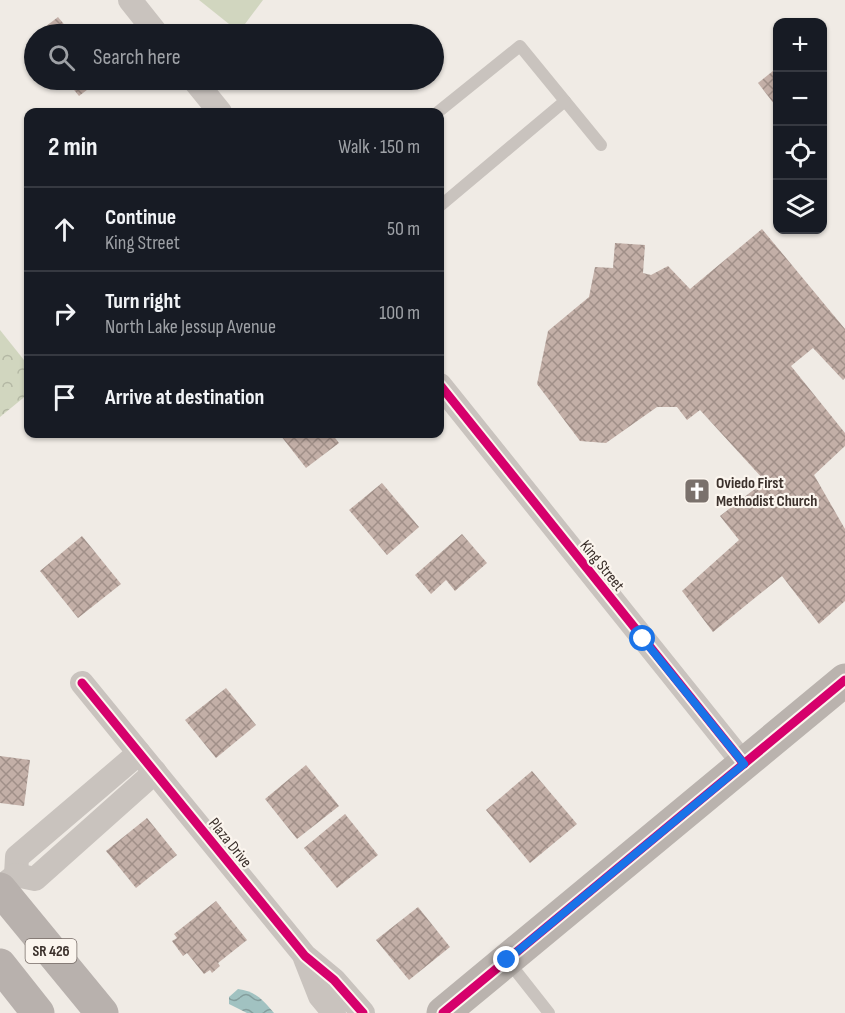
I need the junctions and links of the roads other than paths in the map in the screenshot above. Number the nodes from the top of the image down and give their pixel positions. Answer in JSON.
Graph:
{"nodes":[{"id":1,"x":130,"y":0,"type":"edge"},
{"id":2,"x":150,"y":24,"type":"edge"},
{"id":3,"x":202,"y":90,"type":"edge"},
{"id":4,"x":565,"y":101,"type":"junction"},
{"id":5,"x":217,"y":108,"type":"edge"},
{"id":6,"x":443,"y":108,"type":"edge"},
{"id":7,"x":601,"y":145,"type":"dead end"},
{"id":8,"x":444,"y":203,"type":"edge"},
{"id":9,"x":444,"y":390,"type":"edge"},
{"id":10,"x":845,"y":680,"type":"edge"},
{"id":11,"x":82,"y":683,"type":"dead end"},
{"id":12,"x":139,"y":753,"type":"junction"},
{"id":13,"x":744,"y":764,"type":"junction"},
{"id":14,"x":155,"y":772,"type":"junction"},
{"id":15,"x":5,"y":884,"type":"edge"},
{"id":16,"x":304,"y":956,"type":"junction"},
{"id":17,"x":507,"y":960,"type":"junction"},
{"id":18,"x":0,"y":965,"type":"edge"},
{"id":19,"x":38,"y":1013,"type":"edge"},
{"id":20,"x":102,"y":1013,"type":"edge"},
{"id":21,"x":334,"y":1013,"type":"edge"},
{"id":22,"x":363,"y":1013,"type":"edge"},
{"id":23,"x":443,"y":1013,"type":"edge"},
{"id":24,"x":549,"y":1013,"type":"edge"}],
"edges":[{"from":1,"to":2,"type":"street"},
{"from":3,"to":5,"type":"street"},
{"from":4,"to":6,"type":"lane"},
{"from":4,"to":7,"type":"lane"},
{"from":4,"to":8,"type":"lane"},
{"from":9,"to":13,"type":"street","name":"King Street"},
{"from":10,"to":13,"type":"street"},
{"from":11,"to":12,"type":"street","name":"Plaza Drive"},
{"from":12,"to":14,"type":"street","name":"Plaza Drive"},
{"from":12,"to":15,"type":"street"},
{"from":13,"to":17,"type":"street"},
{"from":14,"to":15,"type":"street"},
{"from":14,"to":16,"type":"street","name":"Plaza Drive"},
{"from":15,"to":20,"type":"main road","number":"SR 426"},
{"from":16,"to":21,"type":"street","name":"Plaza Drive"},
{"from":16,"to":22,"type":"street","name":"Plaza Drive"},
{"from":17,"to":23,"type":"street"},
{"from":17,"to":24,"type":"lane"},
{"from":18,"to":19,"type":"main road","number":"SR 426"}]}
